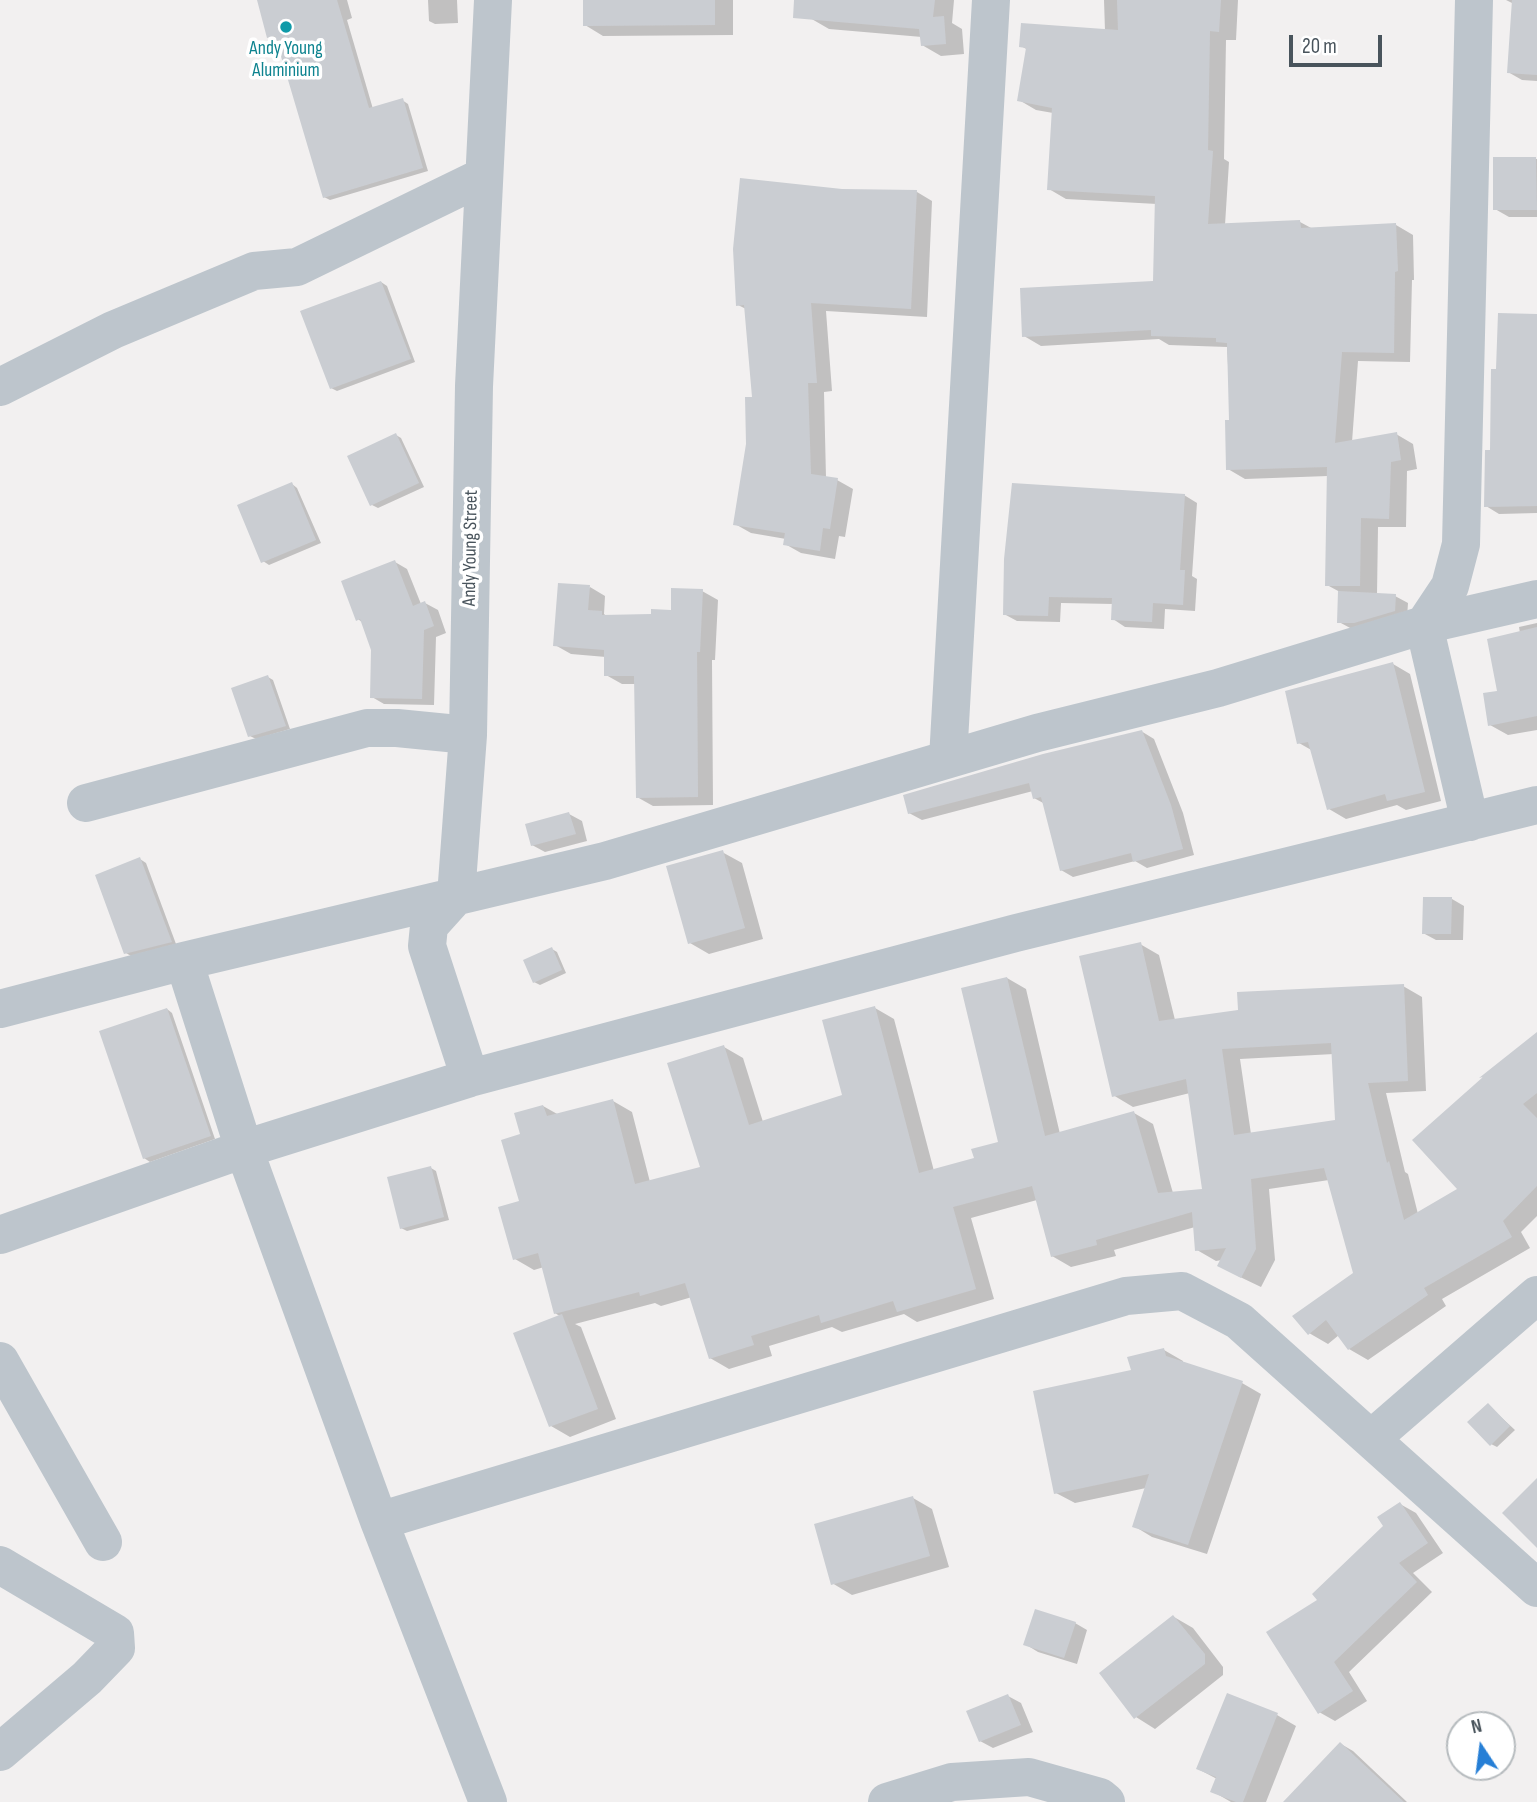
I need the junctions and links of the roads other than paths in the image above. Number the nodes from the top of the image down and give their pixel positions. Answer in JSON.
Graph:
{"nodes":[{"id":1,"x":493,"y":0,"type":"edge"},
{"id":2,"x":991,"y":0,"type":"edge"},
{"id":3,"x":1474,"y":0,"type":"edge"},
{"id":4,"x":484,"y":176,"type":"junction"},
{"id":5,"x":0,"y":387,"type":"edge"},
{"id":6,"x":1537,"y":599,"type":"edge"},
{"id":7,"x":1424,"y":625,"type":"junction"},
{"id":8,"x":468,"y":735,"type":"junction"},
{"id":9,"x":948,"y":759,"type":"junction"},
{"id":10,"x":86,"y":803,"type":"dead end"},
{"id":11,"x":1537,"y":805,"type":"edge"},
{"id":12,"x":1470,"y":822,"type":"junction"},
{"id":13,"x":456,"y":896,"type":"junction"},
{"id":14,"x":184,"y":961,"type":"junction"},
{"id":15,"x":0,"y":1009,"type":"edge"},
{"id":16,"x":470,"y":1078,"type":"junction"},
{"id":17,"x":244,"y":1149,"type":"junction"},
{"id":18,"x":0,"y":1235,"type":"edge"},
{"id":19,"x":1537,"y":1295,"type":"edge"},
{"id":20,"x":0,"y":1361,"type":"edge"},
{"id":21,"x":1371,"y":1439,"type":"junction"},
{"id":22,"x":379,"y":1521,"type":"junction"},
{"id":23,"x":103,"y":1542,"type":"dead end"},
{"id":24,"x":0,"y":1565,"type":"edge"},
{"id":25,"x":1537,"y":1588,"type":"edge"},
{"id":26,"x":0,"y":1752,"type":"edge"},
{"id":27,"x":488,"y":1802,"type":"edge"},
{"id":28,"x":887,"y":1802,"type":"edge"},
{"id":29,"x":1105,"y":1802,"type":"edge"}],
"edges":[{"from":1,"to":4,"type":"street","name":"Andy Young Street"},
{"from":2,"to":9,"type":"street"},
{"from":3,"to":7,"type":"street"},
{"from":4,"to":5,"type":"street"},
{"from":4,"to":8,"type":"street","name":"Andy Young Street"},
{"from":6,"to":7,"type":"street"},
{"from":7,"to":9,"type":"street"},
{"from":7,"to":12,"type":"street"},
{"from":8,"to":10,"type":"street"},
{"from":8,"to":13,"type":"street","name":"Andy Young Street"},
{"from":9,"to":13,"type":"street"},
{"from":11,"to":12,"type":"street"},
{"from":12,"to":16,"type":"street"},
{"from":13,"to":14,"type":"street"},
{"from":13,"to":16,"type":"street"},
{"from":14,"to":15,"type":"street"},
{"from":14,"to":17,"type":"street"},
{"from":16,"to":17,"type":"street"},
{"from":17,"to":18,"type":"street"},
{"from":17,"to":22,"type":"street"},
{"from":19,"to":21,"type":"street"},
{"from":20,"to":23,"type":"street"},
{"from":21,"to":22,"type":"street"},
{"from":21,"to":25,"type":"street"},
{"from":22,"to":27,"type":"street"},
{"from":24,"to":26,"type":"street"},
{"from":28,"to":29,"type":"street"}]}
